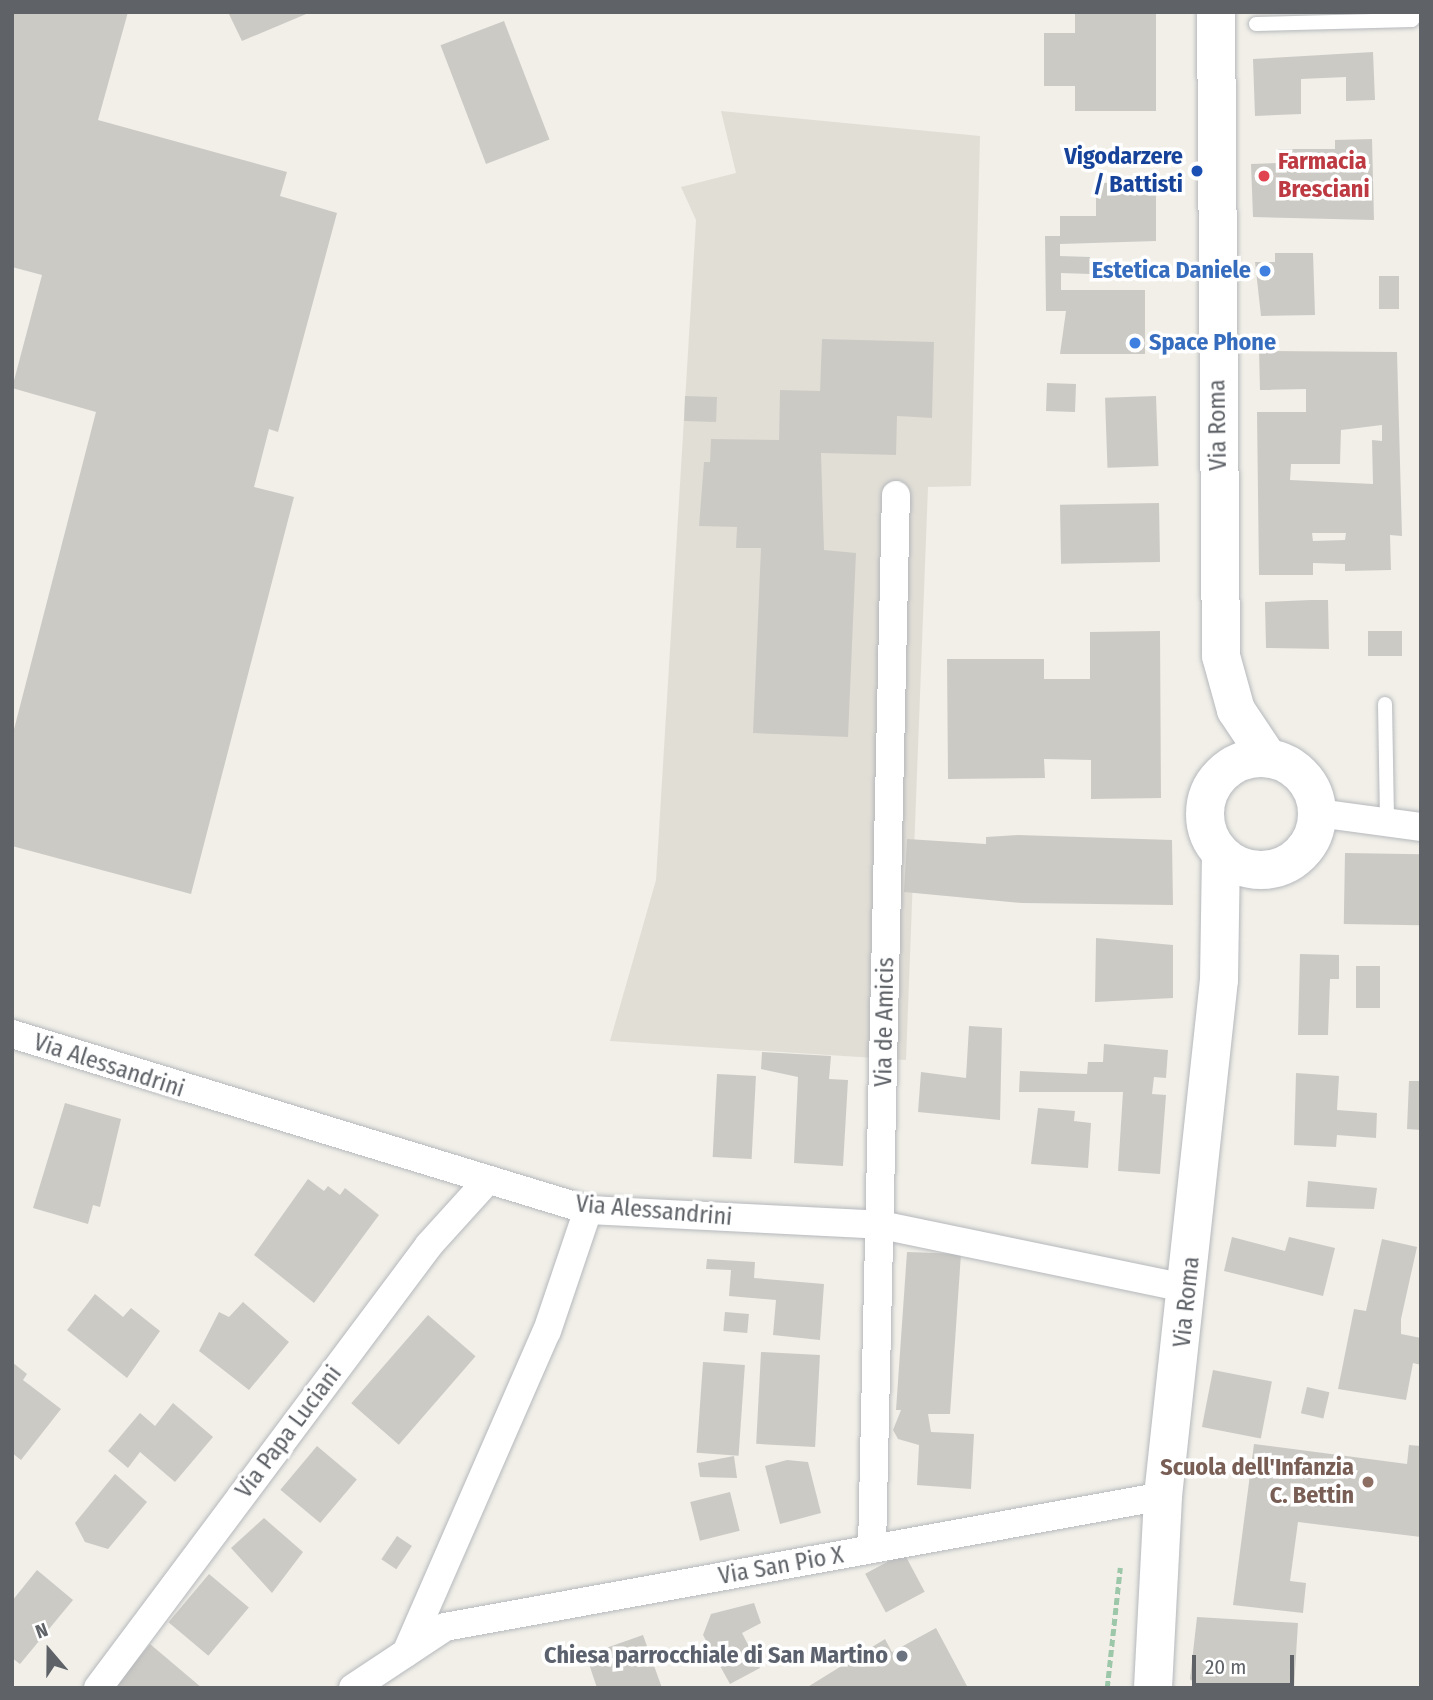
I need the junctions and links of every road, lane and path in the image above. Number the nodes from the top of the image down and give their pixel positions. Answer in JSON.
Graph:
{"nodes":[{"id":1,"x":1216,"y":12,"type":"edge"},
{"id":2,"x":1419,"y":12,"type":"edge"},
{"id":3,"x":1256,"y":23,"type":"dead end"},
{"id":4,"x":896,"y":495,"type":"dead end"},
{"id":5,"x":1385,"y":704,"type":"dead end"},
{"id":6,"x":1236,"y":710,"type":"junction"},
{"id":7,"x":1268,"y":758,"type":"junction"},
{"id":8,"x":1227,"y":769,"type":"junction"},
{"id":9,"x":1318,"y":814,"type":"junction"},
{"id":10,"x":1387,"y":824,"type":"junction"},
{"id":11,"x":1421,"y":827,"type":"edge"},
{"id":12,"x":1221,"y":854,"type":"junction"},
{"id":13,"x":1261,"y":871,"type":"junction"},
{"id":14,"x":1223,"y":915,"type":"junction"},
{"id":15,"x":12,"y":1034,"type":"edge"},
{"id":16,"x":487,"y":1181,"type":"junction"},
{"id":17,"x":588,"y":1210,"type":"junction"},
{"id":18,"x":881,"y":1225,"type":"junction"},
{"id":19,"x":1189,"y":1290,"type":"junction"},
{"id":20,"x":1163,"y":1496,"type":"junction"},
{"id":21,"x":872,"y":1549,"type":"junction"},
{"id":22,"x":1121,"y":1558,"type":"dead end"},
{"id":23,"x":406,"y":1653,"type":"junction"},
{"id":24,"x":97,"y":1688,"type":"edge"},
{"id":25,"x":353,"y":1688,"type":"edge"},
{"id":26,"x":1107,"y":1688,"type":"edge"},
{"id":27,"x":1153,"y":1688,"type":"edge"}],
"edges":[{"from":1,"to":6,"type":"main road","name":"Via Roma"},
{"from":2,"to":3,"type":"lane"},
{"from":4,"to":18,"type":"street","name":"Via de Amicis"},
{"from":5,"to":10,"type":"lane"},
{"from":6,"to":7,"type":"main road","name":"Via Roma"},
{"from":6,"to":8,"type":"main road","name":"Via Roma"},
{"from":7,"to":8,"type":"main road"},
{"from":7,"to":9,"type":"main road","name":"Via Roma"},
{"from":8,"to":12,"type":"main road","name":"Via Roma"},
{"from":9,"to":10,"type":"street"},
{"from":9,"to":13,"type":"main road"},
{"from":10,"to":11,"type":"street"},
{"from":12,"to":13,"type":"main road"},
{"from":12,"to":14,"type":"main road","name":"Via Roma"},
{"from":13,"to":14,"type":"main road"},
{"from":14,"to":19,"type":"main road","name":"Via Roma"},
{"from":15,"to":16,"type":"street","name":"Via Alessandrini"},
{"from":16,"to":17,"type":"street","name":"Via Alessandrini"},
{"from":16,"to":24,"type":"street","name":"Via Papa Luciani"},
{"from":17,"to":18,"type":"street","name":"Via Alessandrini"},
{"from":17,"to":23,"type":"street"},
{"from":18,"to":19,"type":"street","name":"Via Alessandrini"},
{"from":18,"to":21,"type":"street","name":"Via de Amicis"},
{"from":19,"to":20,"type":"main road","name":"Via Roma"},
{"from":20,"to":21,"type":"street","name":"Via San Pio X"},
{"from":20,"to":27,"type":"main road","name":"Via Roma"},
{"from":21,"to":23,"type":"street","name":"Via San Pio X"},
{"from":22,"to":26,"type":"path"},
{"from":23,"to":25,"type":"street","name":"Via San Pio X"}]}
